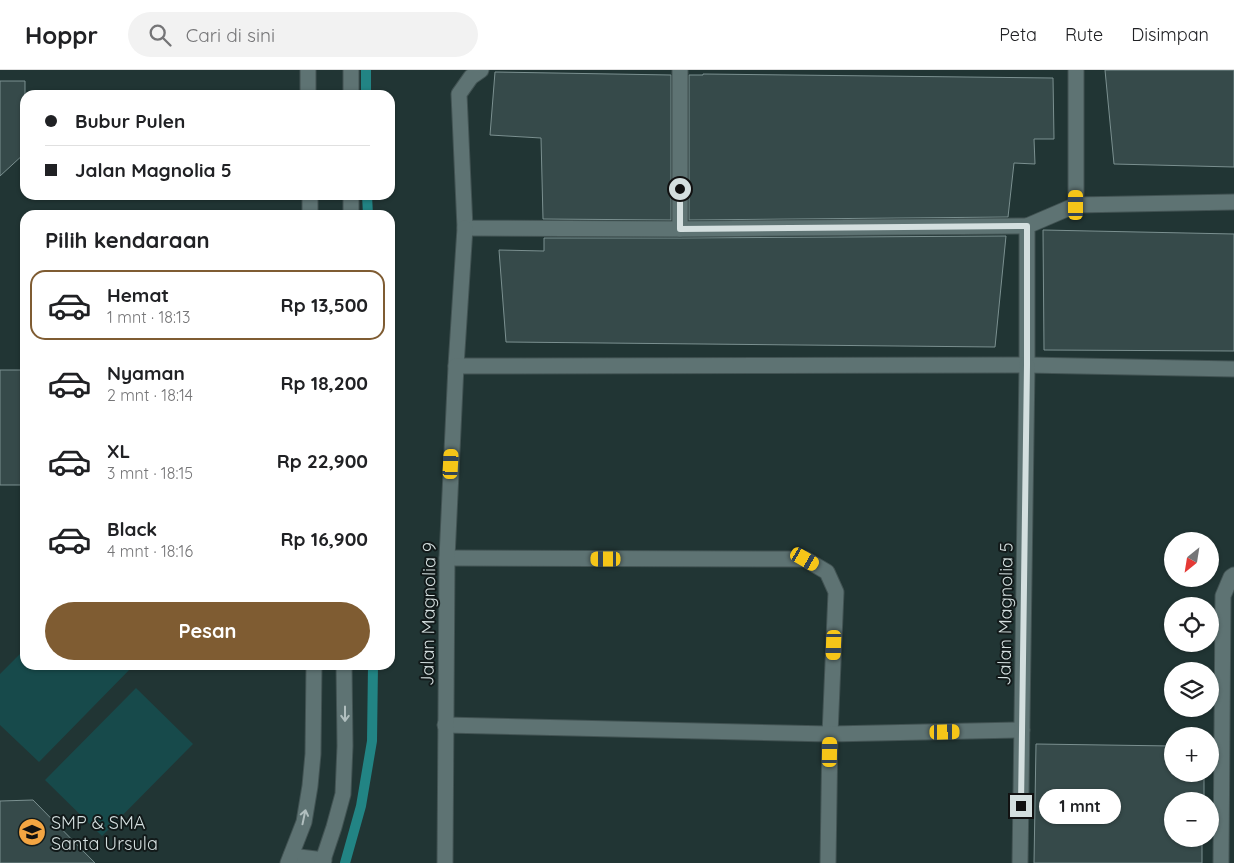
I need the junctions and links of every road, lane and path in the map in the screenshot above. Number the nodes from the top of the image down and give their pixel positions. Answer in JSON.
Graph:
{"nodes":[{"id":1,"x":308,"y":70,"type":"edge"},
{"id":2,"x":351,"y":70,"type":"edge"},
{"id":3,"x":481,"y":70,"type":"edge"},
{"id":4,"x":680,"y":70,"type":"edge"},
{"id":5,"x":1076,"y":70,"type":"edge"},
{"id":6,"x":308,"y":90,"type":"edge"},
{"id":7,"x":351,"y":90,"type":"edge"},
{"id":8,"x":1234,"y":202,"type":"edge"},
{"id":9,"x":1076,"y":205,"type":"junction"},
{"id":10,"x":1027,"y":226,"type":"junction"},
{"id":11,"x":465,"y":228,"type":"junction"},
{"id":12,"x":680,"y":229,"type":"junction"},
{"id":13,"x":1027,"y":365,"type":"junction"},
{"id":14,"x":456,"y":366,"type":"junction"},
{"id":15,"x":1234,"y":369,"type":"edge"},
{"id":16,"x":447,"y":558,"type":"junction"},
{"id":17,"x":1234,"y":576,"type":"edge"},
{"id":18,"x":314,"y":670,"type":"edge"},
{"id":19,"x":344,"y":670,"type":"edge"},
{"id":20,"x":446,"y":725,"type":"junction"},
{"id":21,"x":1228,"y":729,"type":"edge"},
{"id":22,"x":1022,"y":730,"type":"junction"},
{"id":23,"x":830,"y":734,"type":"junction"},
{"id":24,"x":290,"y":860,"type":"edge"},
{"id":25,"x":323,"y":861,"type":"edge"},
{"id":26,"x":445,"y":863,"type":"edge"},
{"id":27,"x":828,"y":863,"type":"edge"},
{"id":28,"x":1020,"y":863,"type":"edge"},
{"id":29,"x":1221,"y":863,"type":"edge"}],
"edges":[{"from":1,"to":6,"type":"street"},
{"from":2,"to":7,"type":"street"},
{"from":3,"to":11,"type":"street","name":"Jalan Magnolia 9"},
{"from":4,"to":12,"type":"street"},
{"from":5,"to":9,"type":"street"},
{"from":8,"to":9,"type":"street"},
{"from":9,"to":10,"type":"street"},
{"from":10,"to":12,"type":"street"},
{"from":10,"to":13,"type":"street","name":"Jalan Magnolia 5"},
{"from":11,"to":12,"type":"street"},
{"from":11,"to":14,"type":"street","name":"Jalan Magnolia 9"},
{"from":13,"to":14,"type":"street"},
{"from":13,"to":15,"type":"street"},
{"from":13,"to":22,"type":"street","name":"Jalan Magnolia 5"},
{"from":14,"to":16,"type":"street","name":"Jalan Magnolia 9"},
{"from":16,"to":20,"type":"street","name":"Jalan Magnolia 9"},
{"from":16,"to":23,"type":"street"},
{"from":17,"to":21,"type":"street"},
{"from":24,"to":18,"type":"street","one_way":true},
{"from":19,"to":25,"type":"street","one_way":true},
{"from":20,"to":23,"type":"street"},
{"from":20,"to":26,"type":"street","name":"Jalan Magnolia 9"},
{"from":21,"to":29,"type":"street"},
{"from":22,"to":23,"type":"street"},
{"from":22,"to":28,"type":"street","name":"Jalan Magnolia 5"},
{"from":23,"to":27,"type":"street"},
{"from":24,"to":25,"type":"street"}]}
